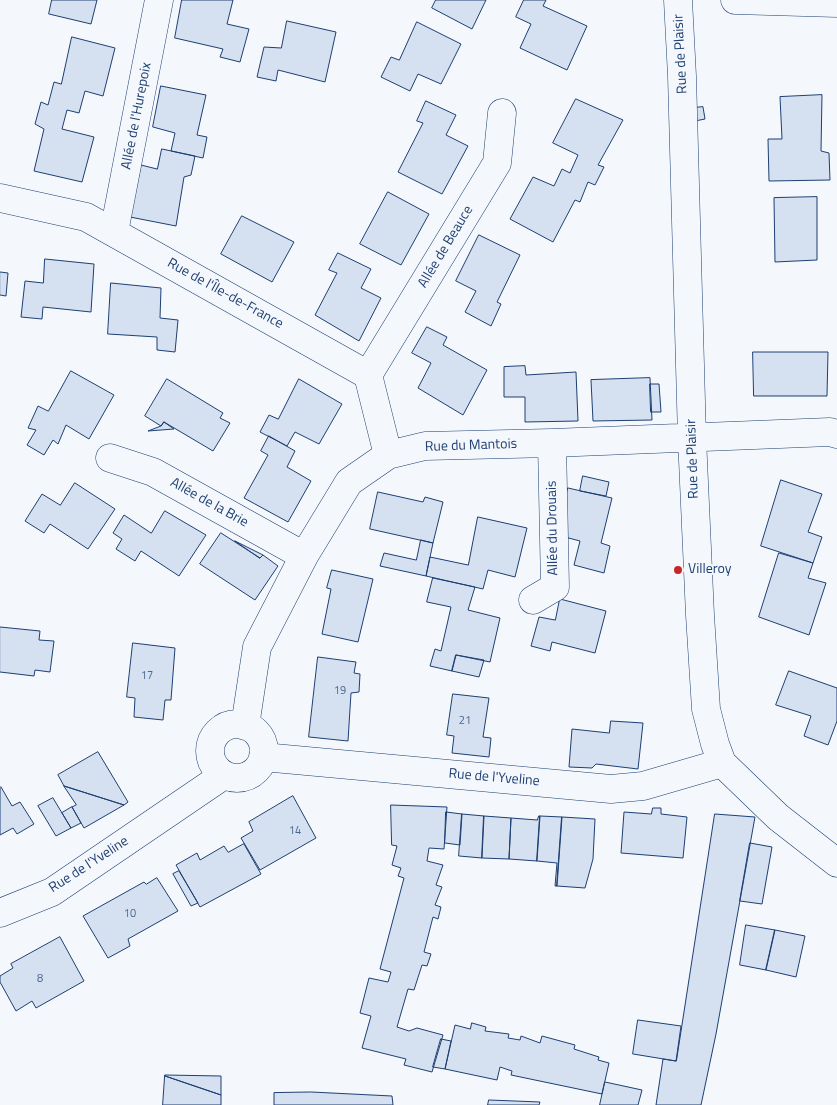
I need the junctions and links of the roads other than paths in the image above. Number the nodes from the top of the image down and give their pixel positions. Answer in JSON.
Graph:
{"nodes":[{"id":1,"x":159,"y":0,"type":"edge"},
{"id":2,"x":678,"y":0,"type":"edge"},
{"id":3,"x":736,"y":0,"type":"edge"},
{"id":4,"x":837,"y":3,"type":"edge"},
{"id":5,"x":502,"y":113,"type":"dead end"},
{"id":6,"x":0,"y":198,"type":"edge"},
{"id":7,"x":114,"y":232,"type":"junction"},
{"id":8,"x":368,"y":375,"type":"junction"},
{"id":9,"x":837,"y":434,"type":"edge"},
{"id":10,"x":692,"y":438,"type":"junction"},
{"id":11,"x":552,"y":444,"type":"junction"},
{"id":12,"x":388,"y":455,"type":"junction"},
{"id":13,"x":110,"y":458,"type":"dead end"},
{"id":14,"x":304,"y":556,"type":"junction"},
{"id":15,"x":533,"y":600,"type":"dead end"},
{"id":16,"x":245,"y":726,"type":"junction"},
{"id":17,"x":263,"y":757,"type":"junction"},
{"id":18,"x":722,"y":763,"type":"junction"},
{"id":19,"x":224,"y":775,"type":"junction"},
{"id":20,"x":837,"y":863,"type":"edge"},
{"id":21,"x":0,"y":913,"type":"edge"}],
"edges":[{"from":1,"to":7,"type":"street","name":"Allée de l'Hurepoix"},
{"from":2,"to":10,"type":"street","name":"Rue de Plaisir"},
{"from":3,"to":4,"type":"street"},
{"from":5,"to":8,"type":"street","name":"Allée de Beauce"},
{"from":6,"to":7,"type":"street","name":"Rue de l'Île-de-France"},
{"from":7,"to":8,"type":"street","name":"Rue de l'Île-de-France"},
{"from":8,"to":12,"type":"street"},
{"from":9,"to":10,"type":"street","name":"Rue du Mantois"},
{"from":10,"to":11,"type":"street","name":"Rue du Mantois"},
{"from":10,"to":18,"type":"street","name":"Rue de Plaisir"},
{"from":11,"to":12,"type":"street","name":"Rue du Mantois"},
{"from":11,"to":15,"type":"street","name":"Allée du Drouais"},
{"from":12,"to":14,"type":"street","name":"Rue du Mantois"},
{"from":13,"to":14,"type":"street","name":"Allée de la Brie"},
{"from":14,"to":16,"type":"street","name":"Rue du Mantois"},
{"from":16,"to":17,"type":"street"},
{"from":16,"to":19,"type":"street"},
{"from":17,"to":18,"type":"street","name":"Rue de l'Yveline"},
{"from":17,"to":19,"type":"street"},
{"from":18,"to":20,"type":"street","name":"Rue de Plaisir"},
{"from":19,"to":21,"type":"street","name":"Rue de l'Yveline"}]}
